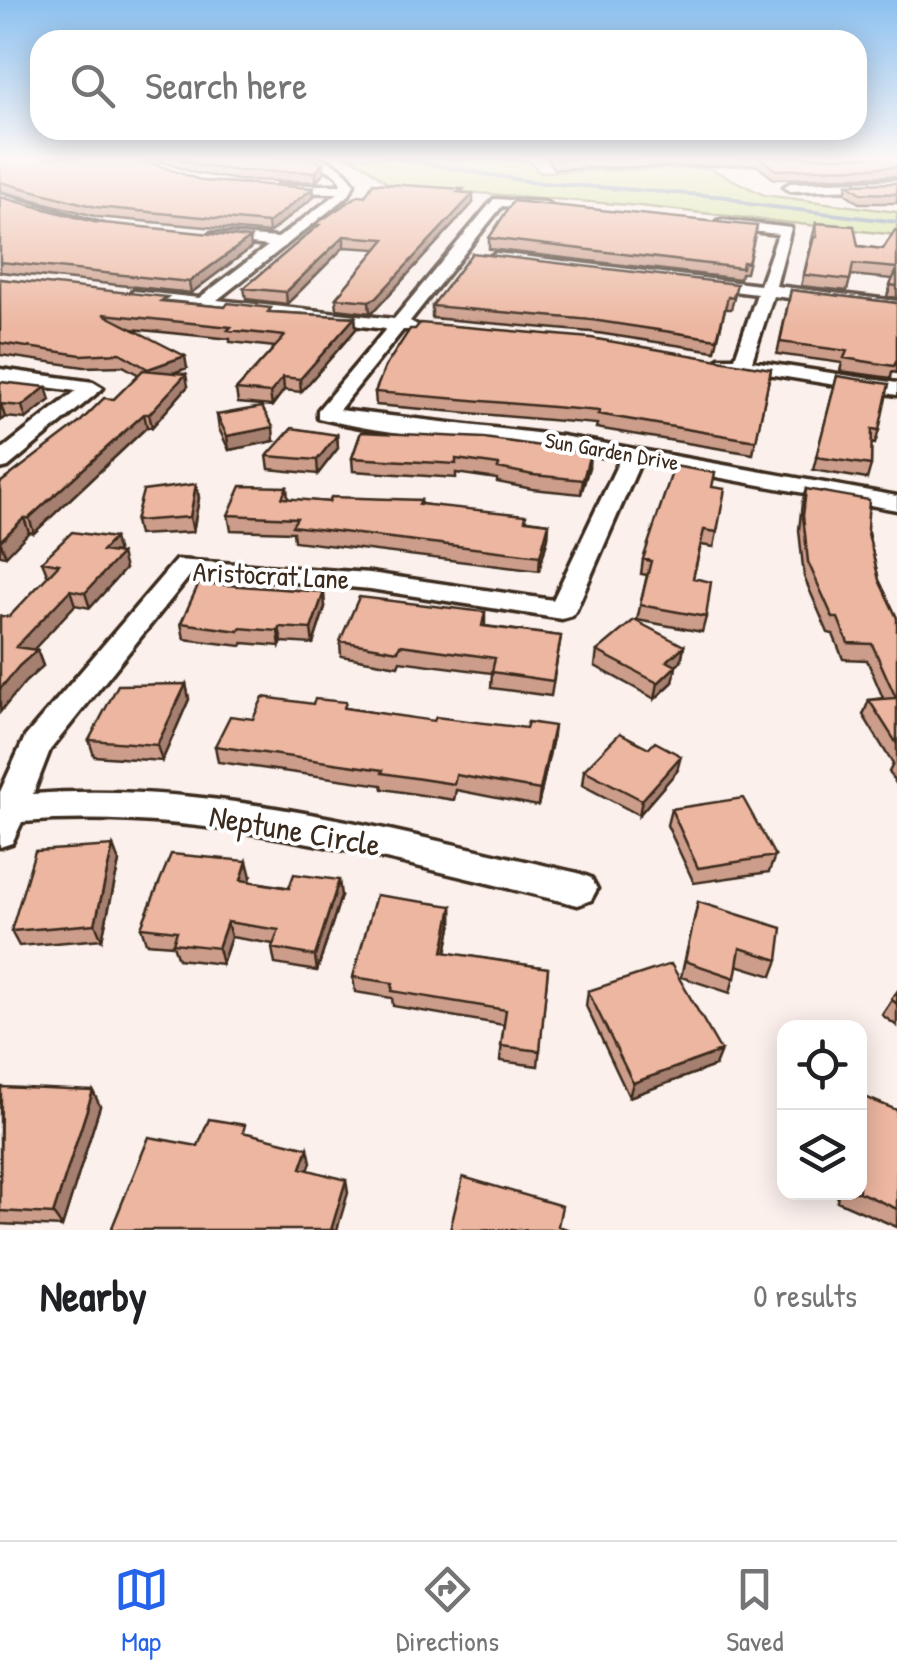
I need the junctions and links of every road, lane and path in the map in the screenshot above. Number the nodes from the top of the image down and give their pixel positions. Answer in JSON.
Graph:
{"nodes":[{"id":1,"x":60,"y":214,"type":"edge"},
{"id":2,"x":319,"y":214,"type":"edge"},
{"id":3,"x":488,"y":214,"type":"edge"},
{"id":4,"x":714,"y":223,"type":"edge"},
{"id":5,"x":115,"y":226,"type":"edge"},
{"id":6,"x":208,"y":236,"type":"edge"},
{"id":7,"x":282,"y":242,"type":"junction"},
{"id":8,"x":455,"y":253,"type":"junction"},
{"id":9,"x":768,"y":288,"type":"junction"},
{"id":10,"x":112,"y":294,"type":"edge"},
{"id":11,"x":202,"y":304,"type":"junction"},
{"id":12,"x":897,"y":306,"type":"edge"},
{"id":13,"x":395,"y":324,"type":"junction"},
{"id":14,"x":428,"y":327,"type":"edge"},
{"id":15,"x":704,"y":358,"type":"edge"},
{"id":16,"x":742,"y":364,"type":"junction"},
{"id":17,"x":0,"y":375,"type":"edge"},
{"id":18,"x":897,"y":389,"type":"edge"},
{"id":19,"x":633,"y":455,"type":"junction"},
{"id":20,"x":0,"y":462,"type":"edge"},
{"id":21,"x":897,"y":503,"type":"edge"},
{"id":22,"x":4,"y":821,"type":"edge"},
{"id":23,"x":578,"y":889,"type":"dead end"}],
"edges":[{"from":1,"to":5,"type":"street"},
{"from":2,"to":7,"type":"street"},
{"from":3,"to":8,"type":"street"},
{"from":4,"to":9,"type":"street"},
{"from":6,"to":7,"type":"street"},
{"from":7,"to":11,"type":"street"},
{"from":8,"to":9,"type":"street"},
{"from":8,"to":13,"type":"street"},
{"from":9,"to":12,"type":"street"},
{"from":9,"to":16,"type":"street"},
{"from":10,"to":11,"type":"street"},
{"from":11,"to":13,"type":"street"},
{"from":13,"to":14,"type":"street"},
{"from":13,"to":19,"type":"street","name":"Sun Garden Drive"},
{"from":15,"to":16,"type":"street"},
{"from":16,"to":18,"type":"street"},
{"from":17,"to":20,"type":"street"},
{"from":19,"to":21,"type":"street","name":"Sun Garden Drive"},
{"from":19,"to":22,"type":"street","name":"Aristocrat Lane"},
{"from":22,"to":23,"type":"street","name":"Neptune Circle"}]}
